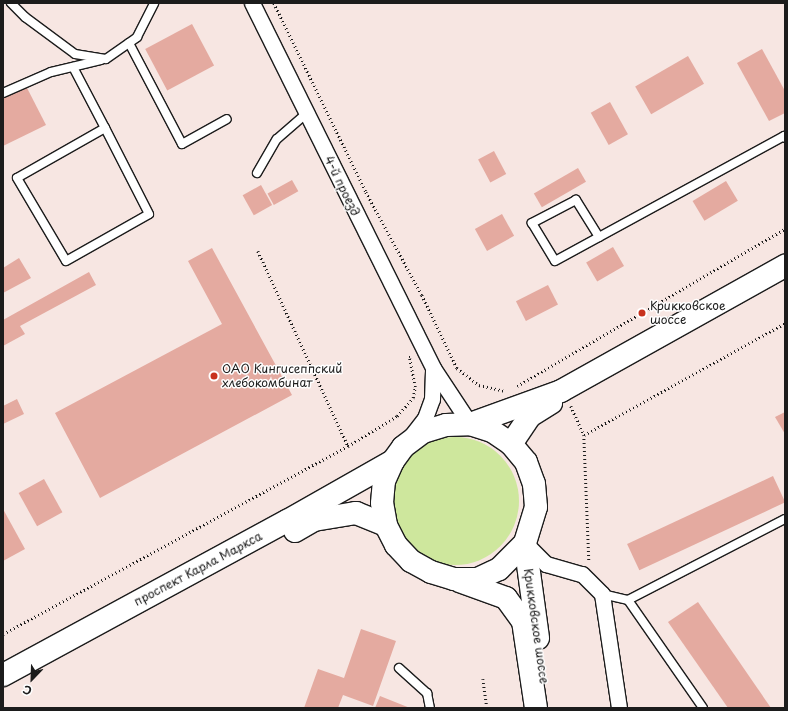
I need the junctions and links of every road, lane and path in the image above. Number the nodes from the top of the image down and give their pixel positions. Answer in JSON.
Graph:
{"nodes":[{"id":1,"x":11,"y":3,"type":"edge"},
{"id":2,"x":154,"y":3,"type":"edge"},
{"id":3,"x":252,"y":3,"type":"edge"},
{"id":4,"x":274,"y":3,"type":"edge"},
{"id":5,"x":129,"y":43,"type":"junction"},
{"id":6,"x":106,"y":59,"type":"junction"},
{"id":7,"x":73,"y":67,"type":"junction"},
{"id":8,"x":3,"y":93,"type":"edge"},
{"id":9,"x":307,"y":113,"type":"junction"},
{"id":10,"x":227,"y":119,"type":"dead end"},
{"id":11,"x":105,"y":128,"type":"junction"},
{"id":12,"x":785,"y":138,"type":"edge"},
{"id":13,"x":257,"y":173,"type":"dead end"},
{"id":14,"x":785,"y":229,"type":"edge"},
{"id":15,"x":599,"y":237,"type":"junction"},
{"id":16,"x":258,"y":251,"type":"dead end"},
{"id":17,"x":785,"y":266,"type":"edge"},
{"id":18,"x":785,"y":274,"type":"edge"},
{"id":19,"x":785,"y":323,"type":"edge"},
{"id":20,"x":409,"y":357,"type":"dead end"},
{"id":21,"x":433,"y":368,"type":"junction"},
{"id":22,"x":565,"y":395,"type":"junction"},
{"id":23,"x":470,"y":424,"type":"junction"},
{"id":24,"x":584,"y":435,"type":"junction"},
{"id":25,"x":511,"y":444,"type":"junction"},
{"id":26,"x":348,"y":446,"type":"junction"},
{"id":27,"x":398,"y":454,"type":"junction"},
{"id":28,"x":785,"y":519,"type":"edge"},
{"id":29,"x":386,"y":525,"type":"junction"},
{"id":30,"x":525,"y":543,"type":"junction"},
{"id":31,"x":454,"y":579,"type":"junction"},
{"id":32,"x":590,"y":579,"type":"junction"},
{"id":33,"x":602,"y":594,"type":"junction"},
{"id":34,"x":628,"y":600,"type":"junction"},
{"id":35,"x":3,"y":634,"type":"edge"},
{"id":36,"x":399,"y":668,"type":"dead end"},
{"id":37,"x":3,"y":676,"type":"edge"},
{"id":38,"x":483,"y":679,"type":"dead end"},
{"id":39,"x":3,"y":691,"type":"edge"},
{"id":40,"x":430,"y":708,"type":"edge"},
{"id":41,"x":487,"y":708,"type":"edge"},
{"id":42,"x":536,"y":708,"type":"edge"},
{"id":43,"x":548,"y":708,"type":"edge"},
{"id":44,"x":620,"y":708,"type":"edge"},
{"id":45,"x":703,"y":708,"type":"edge"}],
"edges":[{"from":1,"to":6,"type":"lane"},
{"from":2,"to":5,"type":"lane"},
{"from":3,"to":9,"type":"street","name":"4-й проезд"},
{"from":4,"to":14,"type":"path"},
{"from":5,"to":6,"type":"lane"},
{"from":5,"to":10,"type":"lane"},
{"from":6,"to":7,"type":"lane"},
{"from":7,"to":8,"type":"lane"},
{"from":7,"to":11,"type":"lane"},
{"from":9,"to":13,"type":"lane"},
{"from":9,"to":21,"type":"street","name":"4-й проезд"},
{"from":11,"to":11,"type":"lane"},
{"from":12,"to":15,"type":"lane"},
{"from":15,"to":15,"type":"lane"},
{"from":16,"to":26,"type":"path"},
{"from":17,"to":23,"type":"main road","name":"проспект Карла Маркса"},
{"from":18,"to":22,"type":"main road"},
{"from":19,"to":24,"type":"path"},
{"from":20,"to":26,"type":"path"},
{"from":21,"to":23,"type":"street","name":"4-й проезд"},
{"from":21,"to":27,"type":"street","name":"4-й проезд"},
{"from":22,"to":24,"type":"path"},
{"from":22,"to":25,"type":"main road"},
{"from":23,"to":25,"type":"main road","name":"проспект Карла Маркса"},
{"from":23,"to":27,"type":"main road","name":"проспект Карла Маркса"},
{"from":24,"to":32,"type":"path"},
{"from":25,"to":30,"type":"main road","name":"проспект Карла Маркса"},
{"from":26,"to":35,"type":"path"},
{"from":27,"to":29,"type":"main road","name":"проспект Карла Маркса"},
{"from":27,"to":37,"type":"main road","name":"проспект Карла Маркса"},
{"from":28,"to":34,"type":"lane"},
{"from":29,"to":31,"type":"main road","name":"проспект Карла Маркса"},
{"from":29,"to":39,"type":"main road"},
{"from":30,"to":31,"type":"main road","name":"проспект Карла Маркса"},
{"from":30,"to":32,"type":"street"},
{"from":30,"to":43,"type":"main road","name":"Крикковское шоссе"},
{"from":31,"to":42,"type":"main road"},
{"from":32,"to":33,"type":"street"},
{"from":33,"to":34,"type":"lane"},
{"from":33,"to":44,"type":"street"},
{"from":34,"to":45,"type":"lane"},
{"from":36,"to":40,"type":"lane"},
{"from":38,"to":41,"type":"path"}]}
